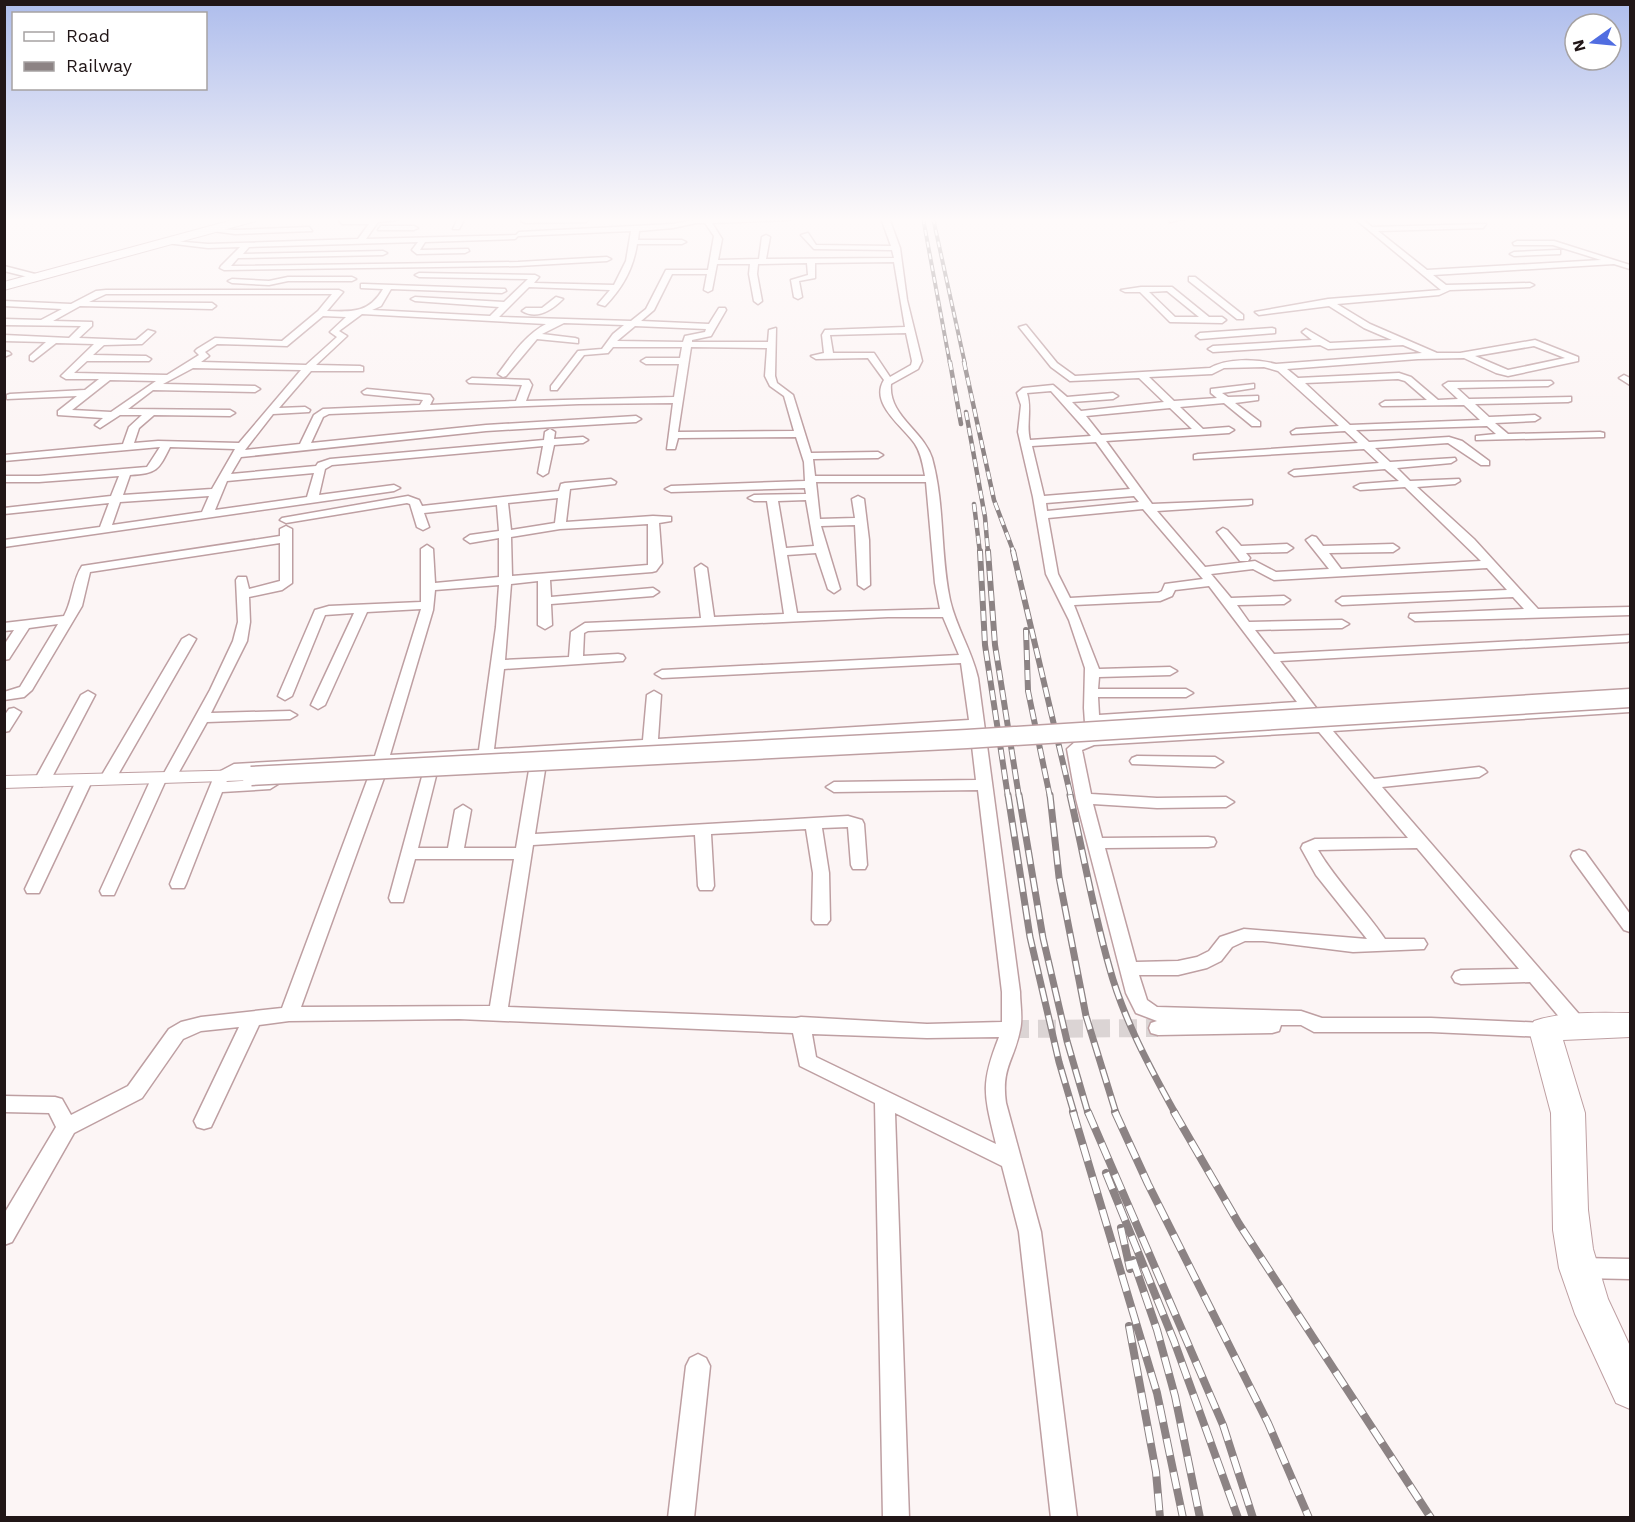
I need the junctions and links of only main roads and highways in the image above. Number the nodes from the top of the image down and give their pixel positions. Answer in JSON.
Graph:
{"nodes":[{"id":1,"x":1630,"y":1025,"type":"edge"},
{"id":2,"x":1630,"y":1389,"type":"edge"}],
"edges":[{"from":1,"to":2,"type":"main road"}]}
